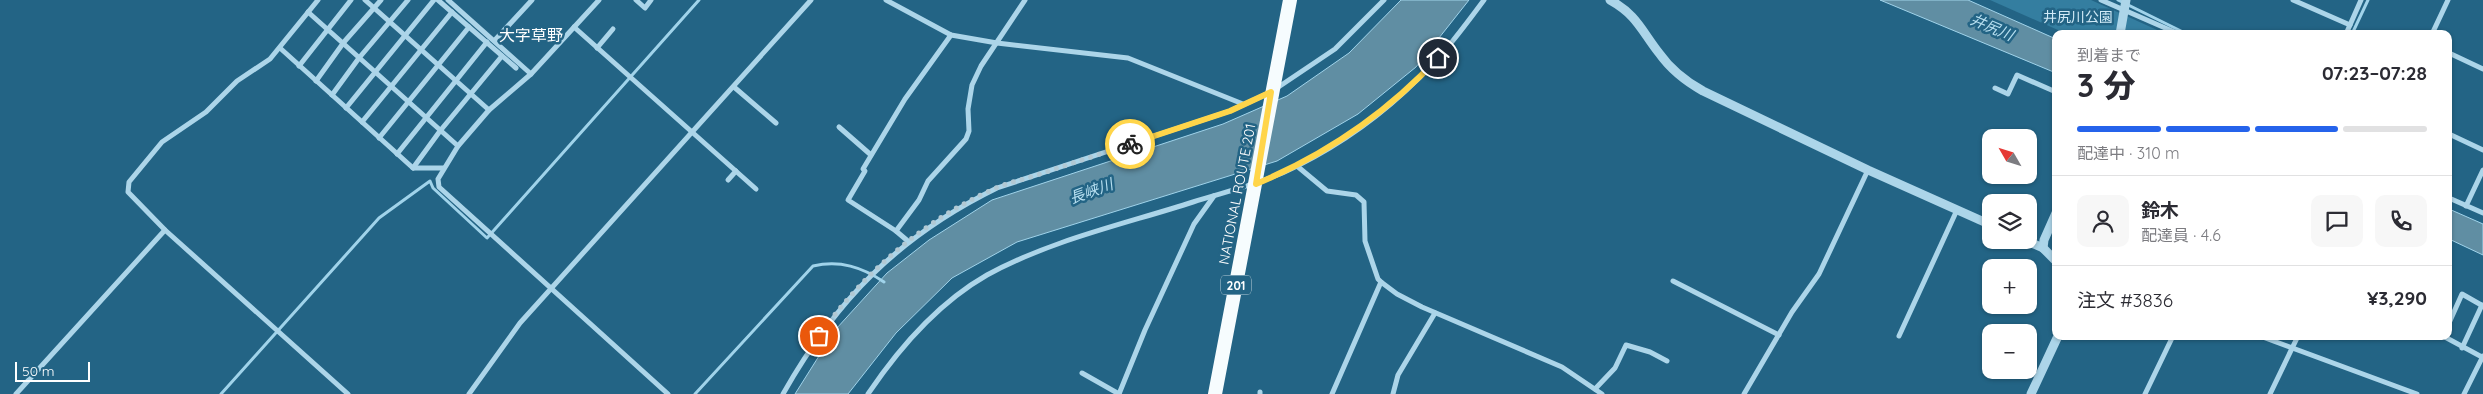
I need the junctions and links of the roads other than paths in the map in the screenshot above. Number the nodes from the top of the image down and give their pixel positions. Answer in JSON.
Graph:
{"nodes":[{"id":1,"x":318,"y":0,"type":"edge"},
{"id":2,"x":351,"y":0,"type":"edge"},
{"id":3,"x":365,"y":0,"type":"edge"},
{"id":4,"x":381,"y":0,"type":"edge"},
{"id":5,"x":408,"y":0,"type":"edge"},
{"id":6,"x":436,"y":0,"type":"edge"},
{"id":7,"x":448,"y":0,"type":"edge"},
{"id":8,"x":532,"y":0,"type":"edge"},
{"id":9,"x":599,"y":0,"type":"edge"},
{"id":10,"x":636,"y":0,"type":"edge"},
{"id":11,"x":652,"y":0,"type":"edge"},
{"id":12,"x":811,"y":0,"type":"edge"},
{"id":13,"x":886,"y":0,"type":"edge"},
{"id":14,"x":1025,"y":0,"type":"edge"},
{"id":15,"x":1290,"y":0,"type":"edge"},
{"id":16,"x":1384,"y":0,"type":"edge"},
{"id":17,"x":1484,"y":0,"type":"edge"},
{"id":18,"x":1610,"y":0,"type":"edge"},
{"id":19,"x":2101,"y":0,"type":"edge"},
{"id":20,"x":2126,"y":0,"type":"edge"},
{"id":21,"x":2293,"y":0,"type":"edge"},
{"id":22,"x":2361,"y":0,"type":"edge"},
{"id":23,"x":2448,"y":0,"type":"edge"},
{"id":24,"x":374,"y":8,"type":"junction"},
{"id":25,"x":2125,"y":10,"type":"junction"},
{"id":26,"x":308,"y":12,"type":"junction"},
{"id":27,"x":452,"y":12,"type":"junction"},
{"id":28,"x":389,"y":21,"type":"junction"},
{"id":29,"x":2350,"y":25,"type":"junction"},
{"id":30,"x":469,"y":27,"type":"junction"},
{"id":31,"x":574,"y":27,"type":"junction"},
{"id":32,"x":327,"y":28,"type":"junction"},
{"id":33,"x":613,"y":29,"type":"dead end"},
{"id":34,"x":2121,"y":30,"type":"edge"},
{"id":35,"x":2170,"y":30,"type":"edge"},
{"id":36,"x":2348,"y":30,"type":"edge"},
{"id":37,"x":2434,"y":30,"type":"edge"},
{"id":38,"x":405,"y":35,"type":"junction"},
{"id":39,"x":951,"y":35,"type":"junction"},
{"id":40,"x":495,"y":40,"type":"junction"},
{"id":41,"x":344,"y":42,"type":"junction"},
{"id":42,"x":487,"y":42,"type":"junction"},
{"id":43,"x":998,"y":43,"type":"junction"},
{"id":44,"x":280,"y":48,"type":"junction"},
{"id":45,"x":597,"y":48,"type":"junction"},
{"id":46,"x":421,"y":49,"type":"junction"},
{"id":47,"x":2452,"y":54,"type":"edge"},
{"id":48,"x":502,"y":56,"type":"junction"},
{"id":49,"x":359,"y":58,"type":"junction"},
{"id":50,"x":438,"y":64,"type":"junction"},
{"id":51,"x":299,"y":66,"type":"junction"},
{"id":52,"x":516,"y":68,"type":"dead end"},
{"id":53,"x":2483,"y":69,"type":"edge"},
{"id":54,"x":375,"y":72,"type":"junction"},
{"id":55,"x":532,"y":74,"type":"junction"},
{"id":56,"x":455,"y":80,"type":"junction"},
{"id":57,"x":316,"y":81,"type":"junction"},
{"id":58,"x":391,"y":86,"type":"junction"},
{"id":59,"x":734,"y":87,"type":"junction"},
{"id":60,"x":1995,"y":88,"type":"dead end"},
{"id":61,"x":2052,"y":90,"type":"edge"},
{"id":62,"x":470,"y":93,"type":"junction"},
{"id":63,"x":332,"y":95,"type":"junction"},
{"id":64,"x":1271,"y":95,"type":"junction"},
{"id":65,"x":407,"y":102,"type":"junction"},
{"id":66,"x":1243,"y":104,"type":"junction"},
{"id":67,"x":346,"y":108,"type":"junction"},
{"id":68,"x":489,"y":110,"type":"junction"},
{"id":69,"x":425,"y":117,"type":"junction"},
{"id":70,"x":362,"y":122,"type":"junction"},
{"id":71,"x":776,"y":123,"type":"dead end"},
{"id":72,"x":839,"y":127,"type":"dead end"},
{"id":73,"x":440,"y":131,"type":"junction"},
{"id":74,"x":692,"y":133,"type":"junction"},
{"id":75,"x":2452,"y":135,"type":"edge"},
{"id":76,"x":379,"y":138,"type":"junction"},
{"id":77,"x":458,"y":146,"type":"junction"},
{"id":78,"x":2483,"y":150,"type":"edge"},
{"id":79,"x":397,"y":154,"type":"junction"},
{"id":80,"x":871,"y":155,"type":"junction"},
{"id":81,"x":1297,"y":166,"type":"junction"},
{"id":82,"x":413,"y":168,"type":"junction"},
{"id":83,"x":442,"y":168,"type":"junction"},
{"id":84,"x":1868,"y":170,"type":"junction"},
{"id":85,"x":736,"y":171,"type":"junction"},
{"id":86,"x":2483,"y":172,"type":"edge"},
{"id":87,"x":728,"y":180,"type":"dead end"},
{"id":88,"x":1257,"y":180,"type":"junction"},
{"id":89,"x":756,"y":189,"type":"dead end"},
{"id":90,"x":1214,"y":196,"type":"junction"},
{"id":91,"x":2452,"y":199,"type":"edge"},
{"id":92,"x":2466,"y":206,"type":"junction"},
{"id":93,"x":1957,"y":210,"type":"junction"},
{"id":94,"x":2483,"y":213,"type":"edge"},
{"id":95,"x":1982,"y":221,"type":"edge"},
{"id":96,"x":2052,"y":222,"type":"edge"},
{"id":97,"x":165,"y":230,"type":"junction"},
{"id":98,"x":896,"y":231,"type":"junction"},
{"id":99,"x":909,"y":242,"type":"junction"},
{"id":100,"x":2037,"y":246,"type":"edge"},
{"id":101,"x":2042,"y":248,"type":"junction"},
{"id":102,"x":2052,"y":257,"type":"edge"},
{"id":103,"x":1673,"y":281,"type":"dead end"},
{"id":104,"x":1381,"y":282,"type":"junction"},
{"id":105,"x":552,"y":290,"type":"junction"},
{"id":106,"x":2482,"y":305,"type":"edge"},
{"id":107,"x":1435,"y":313,"type":"junction"},
{"id":108,"x":2452,"y":316,"type":"edge"},
{"id":109,"x":1779,"y":335,"type":"junction"},
{"id":110,"x":1900,"y":336,"type":"dead end"},
{"id":111,"x":2056,"y":340,"type":"edge"},
{"id":112,"x":2171,"y":340,"type":"edge"},
{"id":113,"x":2270,"y":340,"type":"edge"},
{"id":114,"x":2296,"y":340,"type":"edge"},
{"id":115,"x":2449,"y":340,"type":"edge"},
{"id":116,"x":2462,"y":348,"type":"junction"},
{"id":117,"x":2292,"y":349,"type":"junction"},
{"id":118,"x":2483,"y":357,"type":"edge"},
{"id":119,"x":1667,"y":361,"type":"dead end"},
{"id":120,"x":1082,"y":373,"type":"dead end"},
{"id":121,"x":1595,"y":389,"type":"junction"},
{"id":122,"x":16,"y":394,"type":"edge"},
{"id":123,"x":348,"y":394,"type":"edge"},
{"id":124,"x":469,"y":394,"type":"edge"},
{"id":125,"x":668,"y":394,"type":"edge"},
{"id":126,"x":783,"y":394,"type":"edge"},
{"id":127,"x":868,"y":394,"type":"edge"},
{"id":128,"x":1119,"y":394,"type":"edge"},
{"id":129,"x":1215,"y":394,"type":"edge"},
{"id":130,"x":1332,"y":394,"type":"edge"},
{"id":131,"x":1393,"y":394,"type":"edge"},
{"id":132,"x":1602,"y":394,"type":"edge"},
{"id":133,"x":1744,"y":394,"type":"edge"},
{"id":134,"x":2031,"y":394,"type":"edge"},
{"id":135,"x":2145,"y":394,"type":"edge"},
{"id":136,"x":2270,"y":394,"type":"edge"},
{"id":137,"x":2417,"y":394,"type":"edge"},
{"id":138,"x":2464,"y":394,"type":"edge"}],
"edges":[{"from":1,"to":26,"type":"street"},
{"from":2,"to":32,"type":"street"},
{"from":3,"to":24,"type":"street"},
{"from":4,"to":24,"type":"street"},
{"from":5,"to":28,"type":"street"},
{"from":6,"to":27,"type":"street"},
{"from":6,"to":38,"type":"street"},
{"from":7,"to":40,"type":"street"},
{"from":8,"to":40,"type":"street"},
{"from":9,"to":31,"type":"street"},
{"from":10,"to":11,"type":"street"},
{"from":12,"to":59,"type":"street"},
{"from":13,"to":39,"type":"street"},
{"from":14,"to":43,"type":"street"},
{"from":15,"to":64,"type":"highway","name":"NATIONAL ROUTE 201","number":"201"},
{"from":16,"to":64,"type":"street"},
{"from":17,"to":81,"type":"street"},
{"from":18,"to":84,"type":"street"},
{"from":19,"to":25,"type":"street"},
{"from":20,"to":25,"type":"street"},
{"from":21,"to":29,"type":"street"},
{"from":22,"to":29,"type":"street"},
{"from":23,"to":37,"type":"street"},
{"from":24,"to":28,"type":"street"},
{"from":24,"to":41,"type":"street"},
{"from":25,"to":34,"type":"street"},
{"from":25,"to":35,"type":"street"},
{"from":26,"to":32,"type":"street"},
{"from":26,"to":44,"type":"street"},
{"from":27,"to":30,"type":"street"},
{"from":27,"to":46,"type":"street"},
{"from":28,"to":38,"type":"street"},
{"from":28,"to":49,"type":"street"},
{"from":29,"to":36,"type":"street"},
{"from":30,"to":42,"type":"street"},
{"from":30,"to":50,"type":"street"},
{"from":31,"to":45,"type":"street"},
{"from":31,"to":55,"type":"street"},
{"from":32,"to":41,"type":"street"},
{"from":32,"to":51,"type":"street"},
{"from":33,"to":45,"type":"street"},
{"from":38,"to":46,"type":"street"},
{"from":38,"to":54,"type":"street"},
{"from":39,"to":43,"type":"street"},
{"from":39,"to":80,"type":"street"},
{"from":40,"to":55,"type":"street"},
{"from":41,"to":49,"type":"street"},
{"from":41,"to":57,"type":"street"},
{"from":42,"to":48,"type":"street"},
{"from":42,"to":56,"type":"street"},
{"from":43,"to":66,"type":"street"},
{"from":43,"to":98,"type":"street"},
{"from":44,"to":51,"type":"street"},
{"from":44,"to":97,"type":"street"},
{"from":45,"to":74,"type":"street"},
{"from":46,"to":50,"type":"street"},
{"from":46,"to":58,"type":"street"},
{"from":47,"to":53,"type":"street"},
{"from":48,"to":52,"type":"street"},
{"from":48,"to":62,"type":"street"},
{"from":49,"to":54,"type":"street"},
{"from":49,"to":63,"type":"street"},
{"from":50,"to":56,"type":"street"},
{"from":50,"to":65,"type":"street"},
{"from":51,"to":57,"type":"street"},
{"from":54,"to":58,"type":"street"},
{"from":54,"to":67,"type":"street"},
{"from":55,"to":68,"type":"street"},
{"from":56,"to":62,"type":"street"},
{"from":56,"to":69,"type":"street"},
{"from":57,"to":63,"type":"street"},
{"from":58,"to":65,"type":"street"},
{"from":58,"to":70,"type":"street"},
{"from":59,"to":71,"type":"street"},
{"from":59,"to":74,"type":"street"},
{"from":60,"to":61,"type":"street"},
{"from":62,"to":68,"type":"street"},
{"from":62,"to":73,"type":"street"},
{"from":63,"to":67,"type":"street"},
{"from":64,"to":66,"type":"street"},
{"from":64,"to":88,"type":"highway","name":"NATIONAL ROUTE 201","number":"201"},
{"from":65,"to":69,"type":"street"},
{"from":65,"to":76,"type":"street"},
{"from":66,"to":99,"type":"street"},
{"from":67,"to":70,"type":"street"},
{"from":68,"to":77,"type":"street"},
{"from":69,"to":73,"type":"street"},
{"from":69,"to":79,"type":"street"},
{"from":70,"to":76,"type":"street"},
{"from":72,"to":80,"type":"street"},
{"from":73,"to":77,"type":"street"},
{"from":73,"to":82,"type":"street"},
{"from":74,"to":85,"type":"street"},
{"from":74,"to":105,"type":"street"},
{"from":75,"to":78,"type":"street"},
{"from":76,"to":79,"type":"street"},
{"from":77,"to":83,"type":"street"},
{"from":79,"to":82,"type":"street"},
{"from":80,"to":98,"type":"street"},
{"from":81,"to":88,"type":"street"},
{"from":81,"to":104,"type":"street"},
{"from":82,"to":83,"type":"street"},
{"from":83,"to":105,"type":"street"},
{"from":84,"to":93,"type":"street"},
{"from":84,"to":109,"type":"street"},
{"from":85,"to":87,"type":"street"},
{"from":85,"to":89,"type":"street"},
{"from":86,"to":92,"type":"street"},
{"from":88,"to":90,"type":"street"},
{"from":88,"to":129,"type":"highway","name":"NATIONAL ROUTE 201","number":"201"},
{"from":90,"to":127,"type":"street"},
{"from":90,"to":128,"type":"street"},
{"from":91,"to":92,"type":"street"},
{"from":92,"to":94,"type":"street"},
{"from":93,"to":95,"type":"street"},
{"from":93,"to":110,"type":"street"},
{"from":96,"to":101,"type":"street"},
{"from":97,"to":122,"type":"street"},
{"from":97,"to":123,"type":"street"},
{"from":98,"to":99,"type":"street"},
{"from":99,"to":126,"type":"street"},
{"from":100,"to":101,"type":"street"},
{"from":101,"to":102,"type":"street"},
{"from":103,"to":109,"type":"street"},
{"from":104,"to":107,"type":"street"},
{"from":104,"to":130,"type":"street"},
{"from":105,"to":124,"type":"street"},
{"from":105,"to":125,"type":"street"},
{"from":106,"to":108,"type":"street"},
{"from":106,"to":116,"type":"street"},
{"from":107,"to":121,"type":"street"},
{"from":107,"to":131,"type":"street"},
{"from":109,"to":133,"type":"street"},
{"from":111,"to":134,"type":"street"},
{"from":112,"to":135,"type":"street"},
{"from":113,"to":117,"type":"street"},
{"from":114,"to":117,"type":"street"},
{"from":115,"to":116,"type":"street"},
{"from":116,"to":118,"type":"street"},
{"from":117,"to":136,"type":"street"},
{"from":117,"to":137,"type":"street"},
{"from":118,"to":138,"type":"street"},
{"from":119,"to":121,"type":"street"},
{"from":120,"to":128,"type":"street"},
{"from":121,"to":132,"type":"street"}]}
